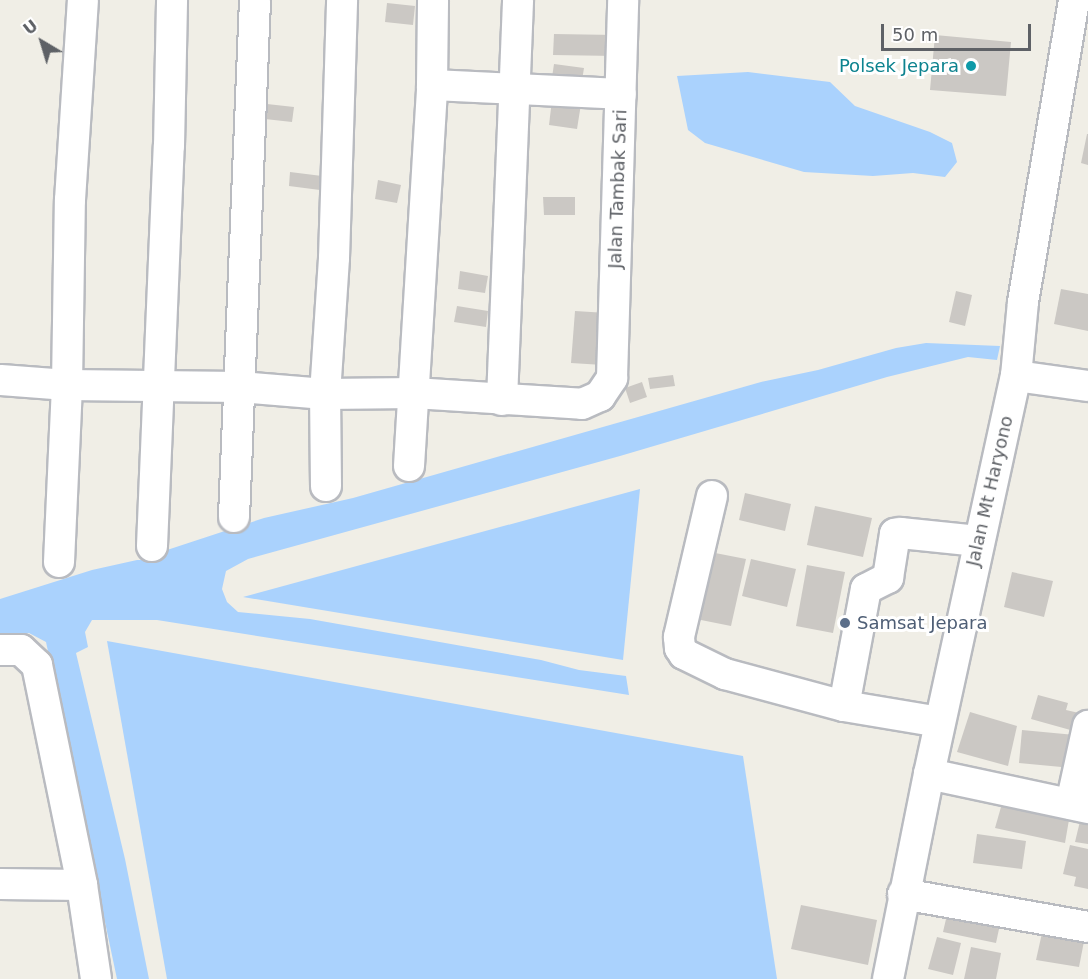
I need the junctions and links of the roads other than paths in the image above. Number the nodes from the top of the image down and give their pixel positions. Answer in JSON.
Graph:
{"nodes":[{"id":1,"x":83,"y":0,"type":"edge"},
{"id":2,"x":172,"y":0,"type":"edge"},
{"id":3,"x":255,"y":0,"type":"edge"},
{"id":4,"x":342,"y":0,"type":"edge"},
{"id":5,"x":433,"y":0,"type":"edge"},
{"id":6,"x":518,"y":0,"type":"edge"},
{"id":7,"x":623,"y":0,"type":"edge"},
{"id":8,"x":1074,"y":0,"type":"edge"},
{"id":9,"x":432,"y":85,"type":"junction"},
{"id":10,"x":513,"y":87,"type":"junction"},
{"id":11,"x":621,"y":94,"type":"junction"},
{"id":12,"x":1016,"y":376,"type":"junction"},
{"id":13,"x":1,"y":380,"type":"edge"},
{"id":14,"x":67,"y":385,"type":"junction"},
{"id":15,"x":159,"y":386,"type":"junction"},
{"id":16,"x":1088,"y":386,"type":"edge"},
{"id":17,"x":240,"y":387,"type":"junction"},
{"id":18,"x":414,"y":393,"type":"junction"},
{"id":19,"x":325,"y":394,"type":"junction"},
{"id":20,"x":502,"y":400,"type":"junction"},
{"id":21,"x":409,"y":466,"type":"dead end"},
{"id":22,"x":326,"y":486,"type":"dead end"},
{"id":23,"x":712,"y":496,"type":"dead end"},
{"id":24,"x":234,"y":517,"type":"dead end"},
{"id":25,"x":978,"y":541,"type":"junction"},
{"id":26,"x":152,"y":546,"type":"dead end"},
{"id":27,"x":59,"y":562,"type":"dead end"},
{"id":28,"x":0,"y":650,"type":"edge"},
{"id":29,"x":844,"y":706,"type":"junction"},
{"id":30,"x":940,"y":722,"type":"junction"},
{"id":31,"x":1088,"y":726,"type":"edge"},
{"id":32,"x":929,"y":774,"type":"junction"},
{"id":33,"x":1080,"y":806,"type":"edge"},
{"id":34,"x":0,"y":884,"type":"edge"},
{"id":35,"x":82,"y":885,"type":"junction"},
{"id":36,"x":903,"y":894,"type":"junction"},
{"id":37,"x":1088,"y":927,"type":"edge"},
{"id":38,"x":96,"y":979,"type":"edge"},
{"id":39,"x":888,"y":979,"type":"edge"}],
"edges":[{"from":1,"to":14,"type":"street"},
{"from":2,"to":15,"type":"street"},
{"from":3,"to":17,"type":"street"},
{"from":4,"to":19,"type":"street"},
{"from":5,"to":9,"type":"street"},
{"from":6,"to":10,"type":"street"},
{"from":7,"to":11,"type":"street","name":"Jalan Tambak Sari"},
{"from":8,"to":12,"type":"street","name":"Jalan Mt Haryono"},
{"from":9,"to":10,"type":"street"},
{"from":9,"to":18,"type":"street"},
{"from":10,"to":11,"type":"street"},
{"from":10,"to":20,"type":"street"},
{"from":11,"to":20,"type":"street","name":"Jalan Tambak Sari"},
{"from":12,"to":16,"type":"street"},
{"from":12,"to":25,"type":"street","name":"Jalan Mt Haryono"},
{"from":13,"to":14,"type":"street"},
{"from":14,"to":15,"type":"street"},
{"from":14,"to":27,"type":"street"},
{"from":15,"to":17,"type":"street"},
{"from":15,"to":26,"type":"street"},
{"from":17,"to":19,"type":"street"},
{"from":17,"to":24,"type":"street"},
{"from":18,"to":19,"type":"street"},
{"from":18,"to":20,"type":"street"},
{"from":18,"to":21,"type":"street"},
{"from":19,"to":22,"type":"street"},
{"from":23,"to":29,"type":"street"},
{"from":25,"to":29,"type":"street"},
{"from":25,"to":30,"type":"street","name":"Jalan Mt Haryono"},
{"from":28,"to":35,"type":"street"},
{"from":29,"to":30,"type":"street"},
{"from":30,"to":32,"type":"street","name":"Jalan Mt Haryono"},
{"from":31,"to":33,"type":"street"},
{"from":32,"to":33,"type":"street"},
{"from":32,"to":36,"type":"street","name":"Jalan Mt Haryono"},
{"from":34,"to":35,"type":"street"},
{"from":35,"to":38,"type":"street"},
{"from":36,"to":37,"type":"street"},
{"from":36,"to":39,"type":"street","name":"Jalan Mt Haryono"}]}
